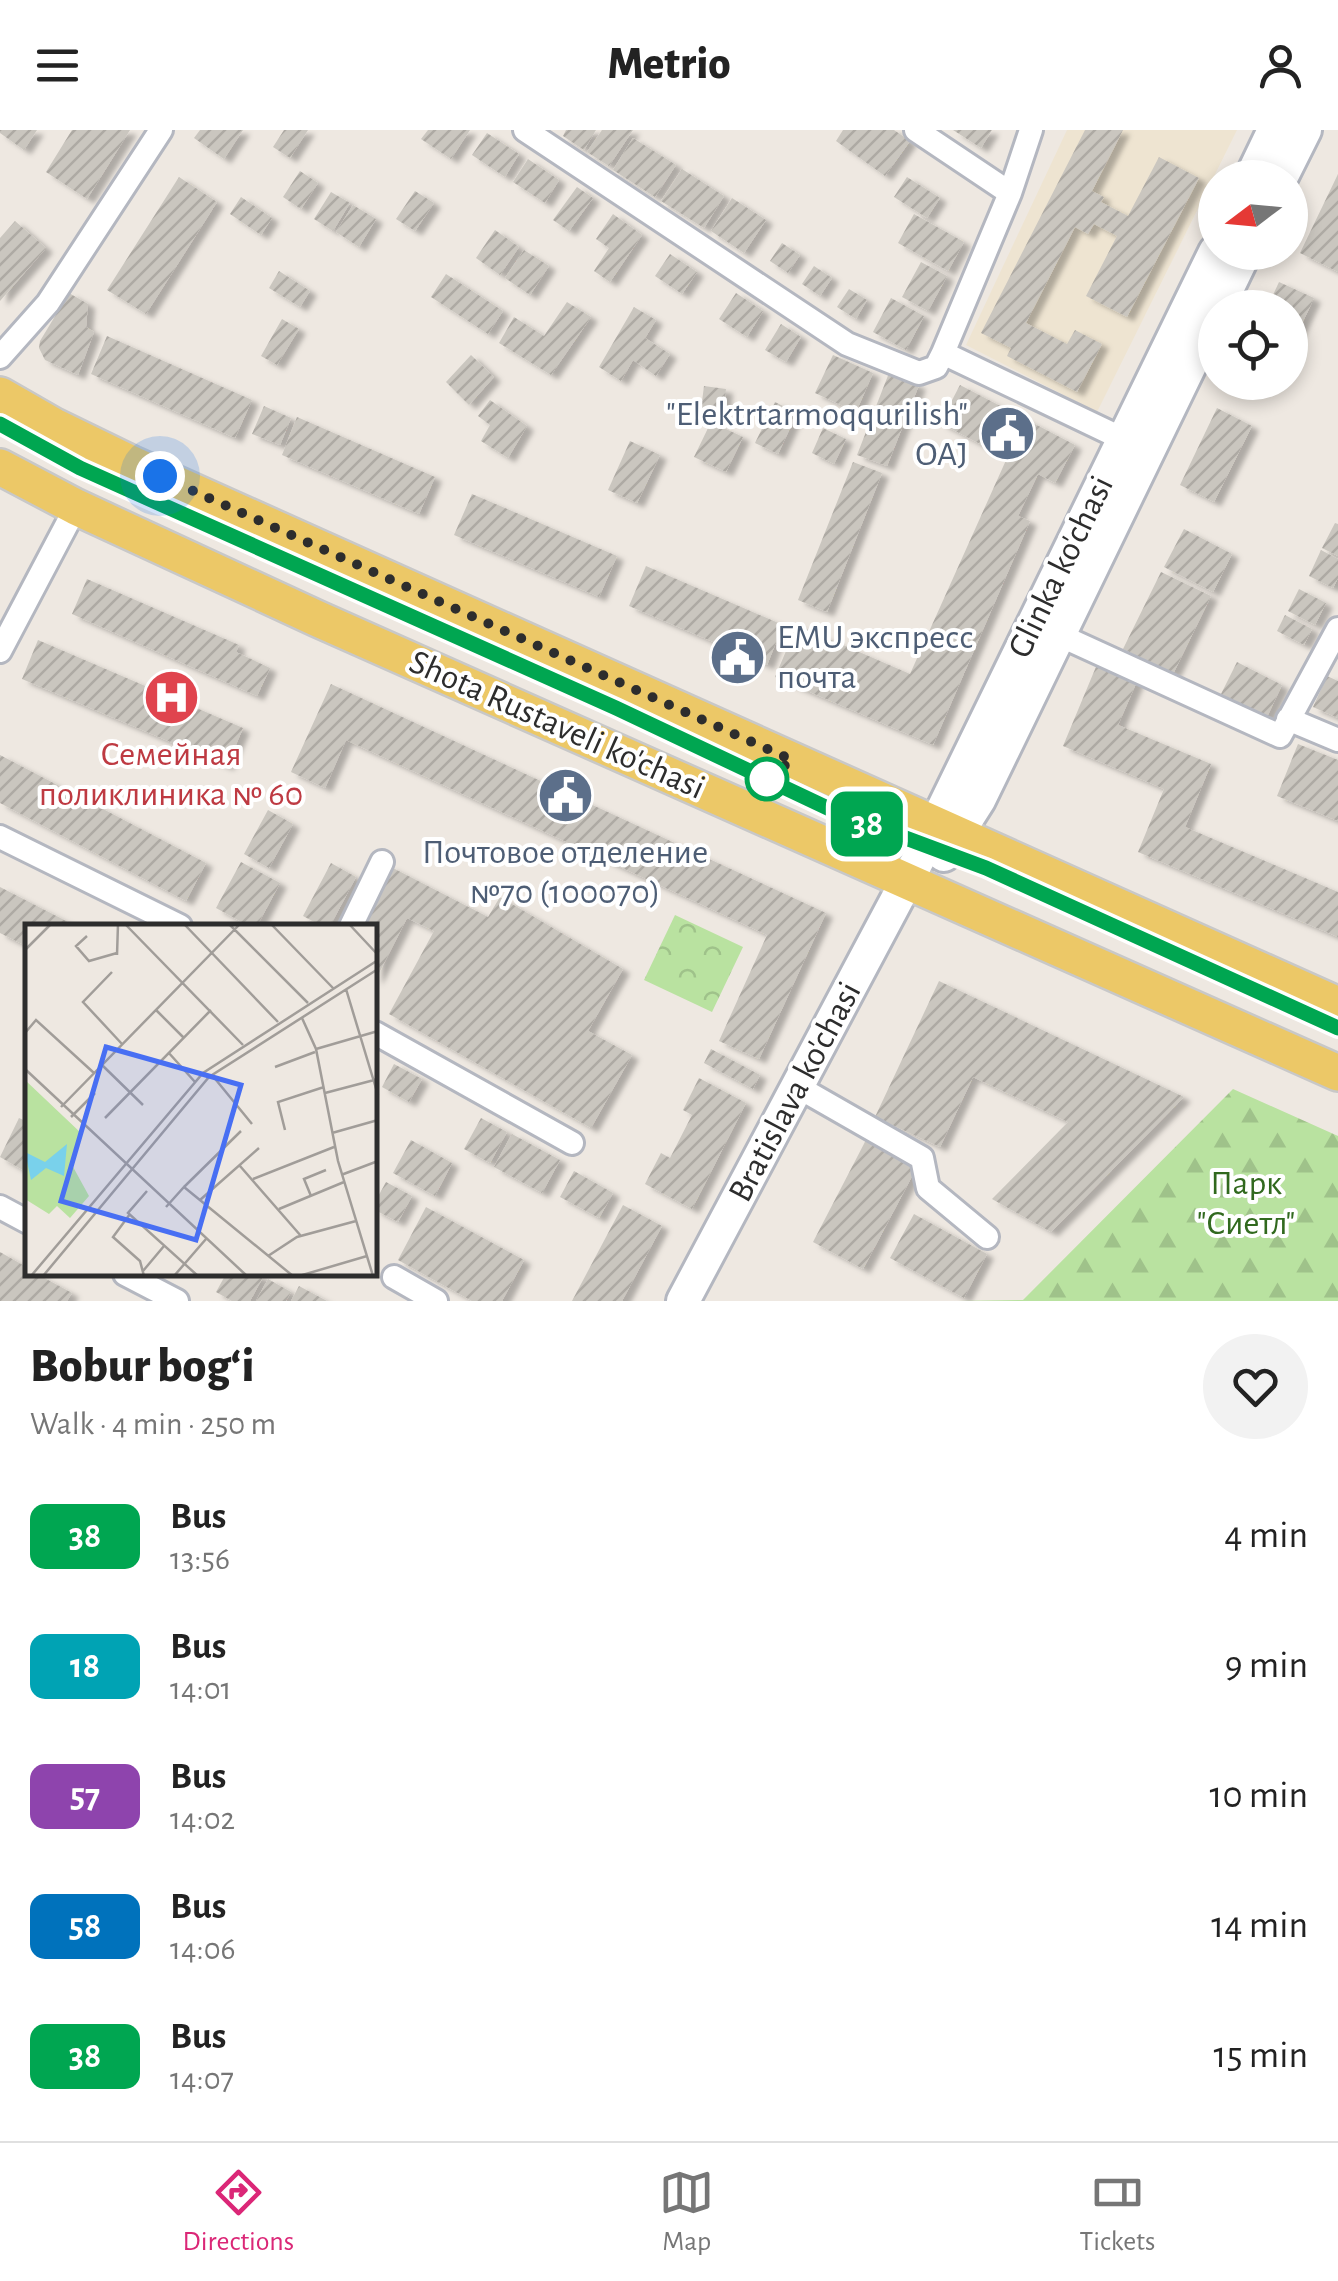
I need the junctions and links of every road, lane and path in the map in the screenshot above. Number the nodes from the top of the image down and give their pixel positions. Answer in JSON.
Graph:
{"nodes":[{"id":1,"x":160,"y":130,"type":"edge"},
{"id":2,"x":525,"y":130,"type":"edge"},
{"id":3,"x":916,"y":130,"type":"edge"},
{"id":4,"x":1031,"y":130,"type":"edge"},
{"id":5,"x":1274,"y":130,"type":"edge"},
{"id":6,"x":1304,"y":130,"type":"edge"},
{"id":7,"x":1260,"y":160,"type":"edge"},
{"id":8,"x":1290,"y":160,"type":"edge"},
{"id":9,"x":1010,"y":193,"type":"junction"},
{"id":10,"x":1206,"y":270,"type":"edge"},
{"id":11,"x":1198,"y":350,"type":"edge"},
{"id":12,"x":943,"y":354,"type":"junction"},
{"id":13,"x":0,"y":357,"type":"edge"},
{"id":14,"x":0,"y":395,"type":"edge"},
{"id":15,"x":1124,"y":439,"type":"junction"},
{"id":16,"x":0,"y":467,"type":"edge"},
{"id":17,"x":76,"y":507,"type":"junction"},
{"id":18,"x":1338,"y":629,"type":"edge"},
{"id":19,"x":1059,"y":634,"type":"junction"},
{"id":20,"x":0,"y":651,"type":"edge"},
{"id":21,"x":1284,"y":727,"type":"junction"},
{"id":22,"x":1338,"y":740,"type":"edge"},
{"id":23,"x":946,"y":829,"type":"junction"},
{"id":24,"x":0,"y":837,"type":"edge"},
{"id":25,"x":382,"y":862,"type":"dead end"},
{"id":26,"x":916,"y":886,"type":"junction"},
{"id":27,"x":176,"y":924,"type":"edge"},
{"id":28,"x":352,"y":924,"type":"edge"},
{"id":29,"x":1338,"y":1005,"type":"edge"},
{"id":30,"x":378,"y":1035,"type":"edge"},
{"id":31,"x":1338,"y":1074,"type":"edge"},
{"id":32,"x":808,"y":1092,"type":"junction"},
{"id":33,"x":572,"y":1142,"type":"dead end"},
{"id":34,"x":0,"y":1207,"type":"edge"},
{"id":35,"x":25,"y":1220,"type":"edge"},
{"id":36,"x":987,"y":1237,"type":"dead end"},
{"id":37,"x":394,"y":1277,"type":"dead end"},
{"id":38,"x":158,"y":1281,"type":"edge"},
{"id":39,"x":177,"y":1301,"type":"edge"},
{"id":40,"x":436,"y":1301,"type":"edge"},
{"id":41,"x":683,"y":1301,"type":"edge"},
{"id":42,"x":708,"y":1301,"type":"edge"}],
"edges":[{"from":1,"to":13,"type":"street"},
{"from":2,"to":12,"type":"street"},
{"from":3,"to":9,"type":"street"},
{"from":4,"to":9,"type":"street"},
{"from":5,"to":7,"type":"main road"},
{"from":6,"to":8,"type":"main road"},
{"from":9,"to":12,"type":"street"},
{"from":10,"to":15,"type":"main road","name":"Glinka ko'chasi"},
{"from":11,"to":19,"type":"main road","name":"Glinka ko'chasi"},
{"from":12,"to":15,"type":"street"},
{"from":14,"to":23,"type":"main road","name":"Shota Rustaveli ko'chasi"},
{"from":15,"to":23,"type":"main road","name":"Glinka ko'chasi"},
{"from":16,"to":17,"type":"main road","name":"Shota Rustaveli ko'chasi"},
{"from":17,"to":20,"type":"street"},
{"from":17,"to":26,"type":"main road","name":"Shota Rustaveli ko'chasi"},
{"from":18,"to":21,"type":"street"},
{"from":19,"to":21,"type":"street"},
{"from":19,"to":23,"type":"main road","name":"Glinka ko'chasi"},
{"from":21,"to":22,"type":"street"},
{"from":23,"to":26,"type":"main road","name":"Glinka ko'chasi"},
{"from":23,"to":29,"type":"main road","name":"Shota Rustaveli ko'chasi"},
{"from":24,"to":27,"type":"street"},
{"from":25,"to":28,"type":"street"},
{"from":26,"to":31,"type":"main road","name":"Shota Rustaveli ko'chasi"},
{"from":26,"to":32,"type":"main road","name":"Bratislava ko'chasi"},
{"from":30,"to":33,"type":"street"},
{"from":32,"to":36,"type":"street"},
{"from":32,"to":41,"type":"main road","name":"Bratislava ko'chasi"},
{"from":32,"to":42,"type":"main road","name":"Bratislava ko'chasi"},
{"from":34,"to":35,"type":"street"},
{"from":37,"to":40,"type":"street"},
{"from":38,"to":39,"type":"street"}]}
